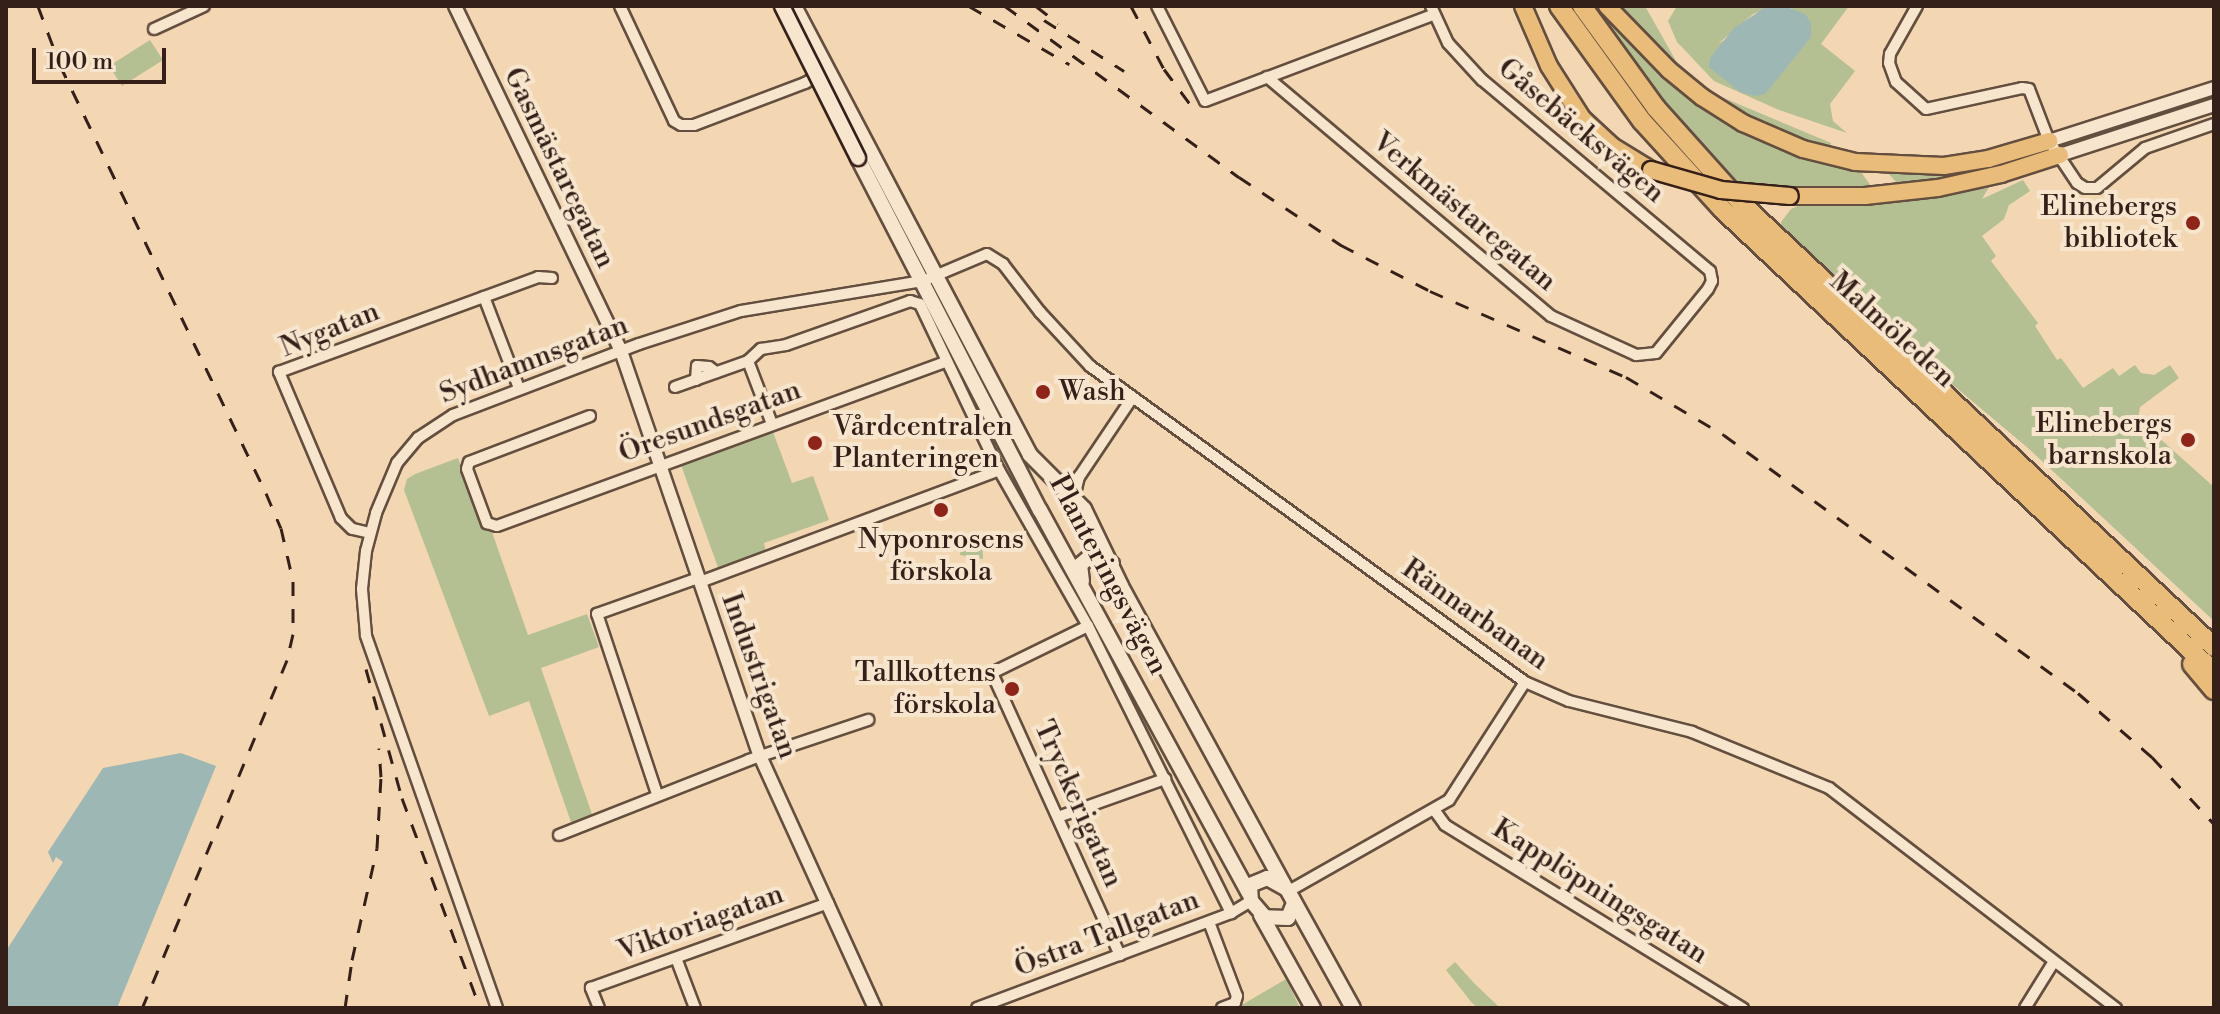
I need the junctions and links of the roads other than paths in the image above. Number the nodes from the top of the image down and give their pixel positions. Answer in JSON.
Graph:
{"nodes":[{"id":1,"x":204,"y":6,"type":"edge"},
{"id":2,"x":455,"y":6,"type":"edge"},
{"id":3,"x":620,"y":6,"type":"edge"},
{"id":4,"x":782,"y":6,"type":"edge"},
{"id":5,"x":792,"y":6,"type":"edge"},
{"id":6,"x":1157,"y":6,"type":"edge"},
{"id":7,"x":1523,"y":6,"type":"edge"},
{"id":8,"x":1559,"y":6,"type":"edge"},
{"id":9,"x":1582,"y":6,"type":"edge"},
{"id":10,"x":1607,"y":6,"type":"edge"},
{"id":11,"x":1917,"y":6,"type":"edge"},
{"id":12,"x":1432,"y":10,"type":"edge"},
{"id":13,"x":154,"y":29,"type":"dead end"},
{"id":14,"x":1267,"y":77,"type":"junction"},
{"id":15,"x":2214,"y":88,"type":"edge"},
{"id":16,"x":2214,"y":105,"type":"edge"},
{"id":17,"x":2214,"y":124,"type":"edge"},
{"id":18,"x":2054,"y":148,"type":"junction"},
{"id":19,"x":863,"y":155,"type":"junction"},
{"id":20,"x":552,"y":278,"type":"dead end"},
{"id":21,"x":929,"y":278,"type":"junction"},
{"id":22,"x":484,"y":297,"type":"junction"},
{"id":23,"x":621,"y":351,"type":"junction"},
{"id":24,"x":1646,"y":355,"type":"joint"},
{"id":25,"x":748,"y":361,"type":"junction"},
{"id":26,"x":947,"y":361,"type":"junction"},
{"id":27,"x":675,"y":387,"type":"dead end"},
{"id":28,"x":519,"y":388,"type":"junction"},
{"id":29,"x":1132,"y":398,"type":"junction"},
{"id":30,"x":590,"y":416,"type":"dead end"},
{"id":31,"x":772,"y":424,"type":"junction"},
{"id":32,"x":660,"y":466,"type":"junction"},
{"id":33,"x":999,"y":470,"type":"junction"},
{"id":34,"x":1074,"y":498,"type":"junction"},
{"id":35,"x":370,"y":533,"type":"junction"},
{"id":36,"x":1113,"y":565,"type":"junction"},
{"id":37,"x":699,"y":580,"type":"junction"},
{"id":38,"x":1085,"y":587,"type":"junction"},
{"id":39,"x":2154,"y":588,"type":"junction"},
{"id":40,"x":1088,"y":626,"type":"junction"},
{"id":41,"x":2214,"y":630,"type":"edge"},
{"id":42,"x":2214,"y":647,"type":"edge"},
{"id":43,"x":1525,"y":682,"type":"junction"},
{"id":44,"x":2212,"y":684,"type":"edge"},
{"id":45,"x":868,"y":720,"type":"dead end"},
{"id":46,"x":760,"y":756,"type":"junction"},
{"id":47,"x":1165,"y":779,"type":"junction"},
{"id":48,"x":657,"y":794,"type":"junction"},
{"id":49,"x":1435,"y":811,"type":"junction"},
{"id":50,"x":1058,"y":817,"type":"junction"},
{"id":51,"x":559,"y":835,"type":"dead end"},
{"id":52,"x":1289,"y":893,"type":"junction"},
{"id":53,"x":1250,"y":897,"type":"junction"},
{"id":54,"x":828,"y":903,"type":"junction"},
{"id":55,"x":1231,"y":913,"type":"junction"},
{"id":56,"x":1261,"y":915,"type":"junction"},
{"id":57,"x":1209,"y":922,"type":"junction"},
{"id":58,"x":1120,"y":955,"type":"junction"},
{"id":59,"x":676,"y":958,"type":"junction"},
{"id":60,"x":2053,"y":963,"type":"junction"},
{"id":61,"x":497,"y":1008,"type":"edge"},
{"id":62,"x":599,"y":1008,"type":"edge"},
{"id":63,"x":695,"y":1008,"type":"edge"},
{"id":64,"x":875,"y":1008,"type":"edge"},
{"id":65,"x":977,"y":1008,"type":"edge"},
{"id":66,"x":1222,"y":1008,"type":"edge"},
{"id":67,"x":1313,"y":1008,"type":"edge"},
{"id":68,"x":1353,"y":1008,"type":"edge"},
{"id":69,"x":1743,"y":1008,"type":"edge"},
{"id":70,"x":2025,"y":1008,"type":"edge"},
{"id":71,"x":2116,"y":1008,"type":"edge"}],
"edges":[{"from":1,"to":13,"type":"street"},
{"from":2,"to":23,"type":"street","name":"Gasmästaregatan"},
{"from":3,"to":5,"type":"street"},
{"from":4,"to":19,"type":"main road","bridge":true},
{"from":5,"to":19,"type":"main road"},
{"from":6,"to":14,"type":"street"},
{"from":7,"to":18,"type":"highway","bridge":true},
{"from":8,"to":44,"type":"highway","name":"Malmöleden"},
{"from":9,"to":39,"type":"highway","name":"Malmöleden"},
{"from":10,"to":18,"type":"highway"},
{"from":11,"to":18,"type":"street"},
{"from":12,"to":14,"type":"street"},
{"from":12,"to":24,"type":"street","name":"Gåsebäcksvägen"},
{"from":14,"to":24,"type":"street","name":"Verkmästaregatan"},
{"from":15,"to":18,"type":"street"},
{"from":16,"to":18,"type":"street"},
{"from":17,"to":18,"type":"street"},
{"from":19,"to":21,"type":"main road"},
{"from":20,"to":22,"type":"street","name":"Nygatan"},
{"from":21,"to":23,"type":"street","name":"Sydhamnsgatan"},
{"from":21,"to":29,"type":"street","name":"Rännarbanan"},
{"from":21,"to":34,"type":"main road","name":"Planteringsvägen"},
{"from":21,"to":38,"type":"main road","name":"Planteringsvägen"},
{"from":22,"to":28,"type":"street"},
{"from":22,"to":35,"type":"street","name":"Nygatan"},
{"from":23,"to":28,"type":"street","name":"Sydhamnsgatan"},
{"from":23,"to":32,"type":"street","name":"Industrigatan"},
{"from":25,"to":26,"type":"street","name":"Planteringsvägen"},
{"from":25,"to":27,"type":"street"},
{"from":25,"to":31,"type":"street"},
{"from":26,"to":31,"type":"street","name":"Öresundsgatan"},
{"from":26,"to":33,"type":"street","name":"Planteringsvägen"},
{"from":28,"to":35,"type":"street","name":"Sydhamnsgatan"},
{"from":29,"to":34,"type":"street","name":"Planteringsvägen"},
{"from":29,"to":43,"type":"street","name":"Rännarbanan"},
{"from":30,"to":32,"type":"street","name":"Öresundsgatan"},
{"from":31,"to":32,"type":"street","name":"Öresundsgatan"},
{"from":32,"to":37,"type":"street","name":"Industrigatan"},
{"from":33,"to":37,"type":"street"},
{"from":33,"to":40,"type":"street","name":"Planteringsvägen"},
{"from":34,"to":36,"type":"main road","name":"Planteringsvägen"},
{"from":35,"to":61,"type":"street","name":"Sydhamnsgatan"},
{"from":36,"to":38,"type":"main road"},
{"from":36,"to":52,"type":"main road","name":"Planteringsvägen"},
{"from":37,"to":46,"type":"street","name":"Industrigatan"},
{"from":37,"to":48,"type":"street"},
{"from":38,"to":53,"type":"main road","name":"Planteringsvägen"},
{"from":39,"to":41,"type":"highway"},
{"from":39,"to":42,"type":"highway","name":"Malmöleden"},
{"from":40,"to":47,"type":"street","name":"Planteringsvägen"},
{"from":40,"to":50,"type":"street","name":"Tryckerigatan"},
{"from":43,"to":49,"type":"street"},
{"from":43,"to":60,"type":"street","name":"Rännarbanan"},
{"from":45,"to":46,"type":"street"},
{"from":46,"to":48,"type":"street"},
{"from":46,"to":54,"type":"street","name":"Industrigatan"},
{"from":47,"to":50,"type":"street"},
{"from":47,"to":55,"type":"street","name":"Planteringsvägen"},
{"from":48,"to":51,"type":"street"},
{"from":49,"to":52,"type":"street"},
{"from":49,"to":69,"type":"street","name":"Kapplöpningsgatan"},
{"from":50,"to":58,"type":"street","name":"Tryckerigatan"},
{"from":52,"to":53,"type":"main road"},
{"from":52,"to":56,"type":"main road"},
{"from":52,"to":68,"type":"main road","name":"Planteringsvägen"},
{"from":53,"to":55,"type":"street","name":"Östra Tallgatan"},
{"from":53,"to":56,"type":"main road"},
{"from":54,"to":59,"type":"street","name":"Viktoriagatan"},
{"from":54,"to":64,"type":"street","name":"Industrigatan"},
{"from":55,"to":57,"type":"street","name":"Östra Tallgatan"},
{"from":56,"to":67,"type":"main road"},
{"from":57,"to":58,"type":"street","name":"Östra Tallgatan"},
{"from":57,"to":66,"type":"street"},
{"from":58,"to":65,"type":"street","name":"Östra Tallgatan"},
{"from":59,"to":62,"type":"street","name":"Viktoriagatan"},
{"from":59,"to":63,"type":"street"},
{"from":60,"to":70,"type":"street"},
{"from":60,"to":71,"type":"street","name":"Rännarbanan"}]}
